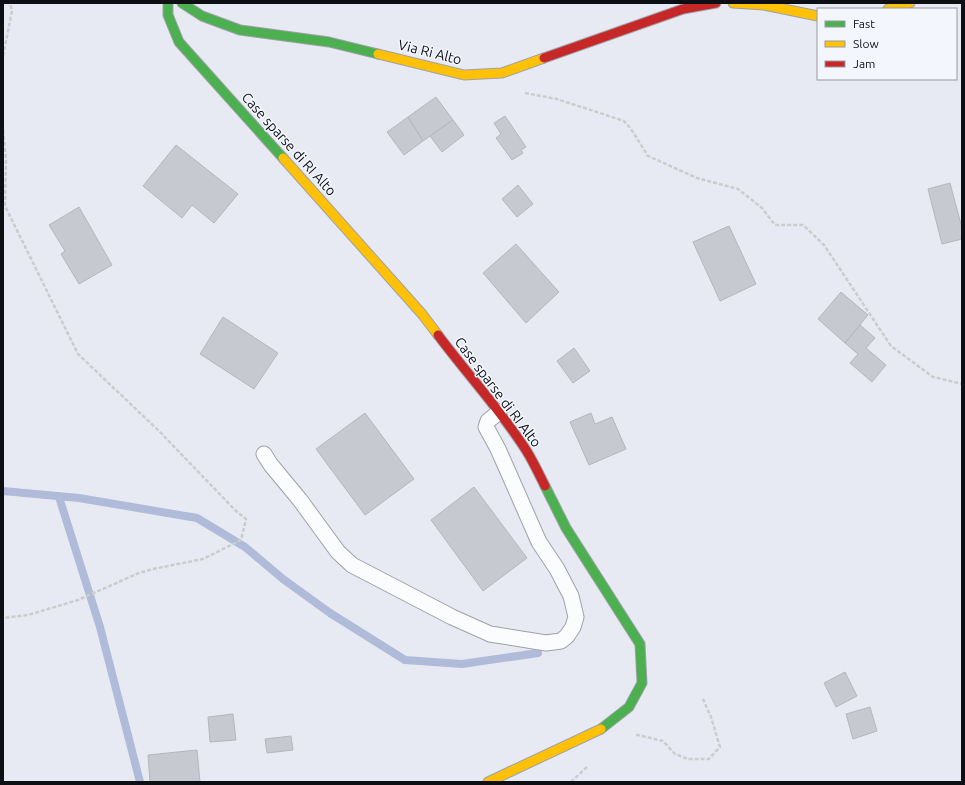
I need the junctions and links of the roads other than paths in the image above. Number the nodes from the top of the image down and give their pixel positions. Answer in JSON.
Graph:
{"nodes":[{"id":1,"x":168,"y":3,"type":"edge"},
{"id":2,"x":182,"y":3,"type":"edge"},
{"id":3,"x":716,"y":3,"type":"edge"},
{"id":4,"x":733,"y":3,"type":"edge"},
{"id":5,"x":910,"y":3,"type":"edge"},
{"id":6,"x":892,"y":8,"type":"edge"},
{"id":7,"x":817,"y":16,"type":"edge"},
{"id":8,"x":499,"y":412,"type":"junction"},
{"id":9,"x":264,"y":454,"type":"dead end"},
{"id":10,"x":488,"y":782,"type":"edge"}],
"edges":[{"from":1,"to":8,"type":"street","name":"Case sparse di RI Alto"},
{"from":2,"to":3,"type":"street","name":"Via Ri Alto"},
{"from":4,"to":7,"type":"street"},
{"from":5,"to":6,"type":"street"},
{"from":8,"to":9,"type":"lane"},
{"from":8,"to":10,"type":"street","name":"Case sparse di RI Alto"}]}
